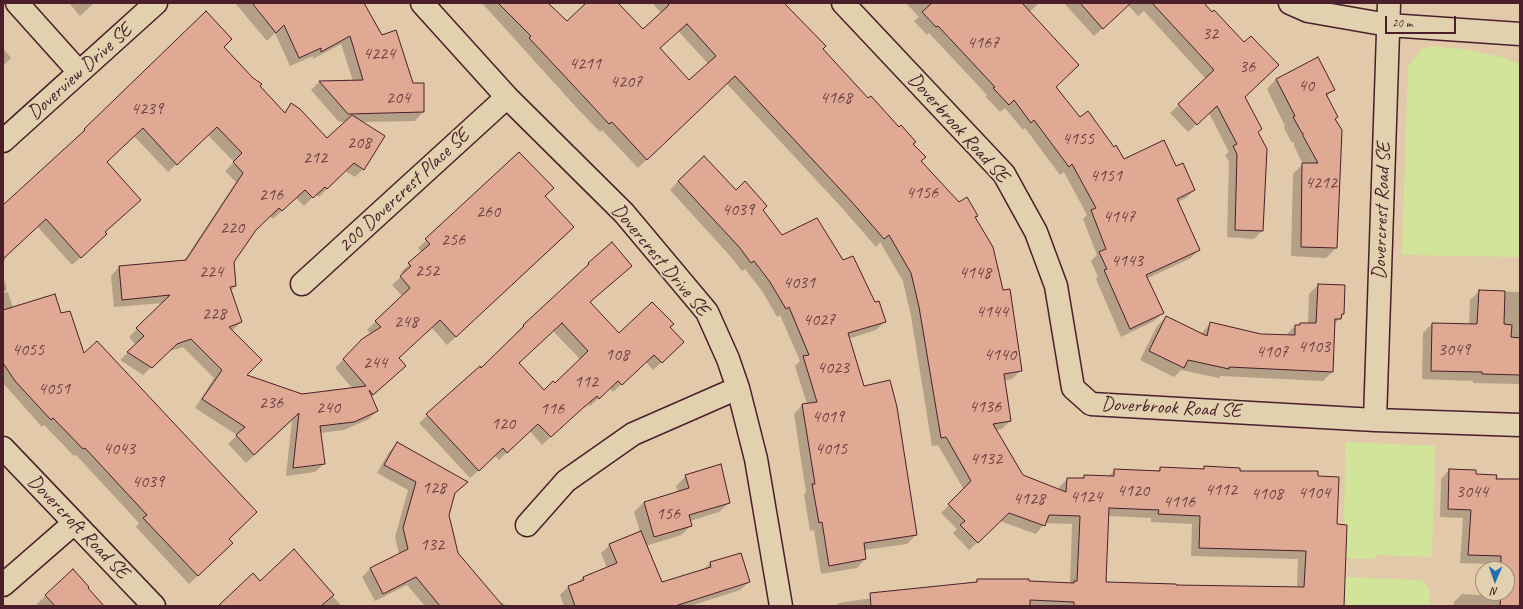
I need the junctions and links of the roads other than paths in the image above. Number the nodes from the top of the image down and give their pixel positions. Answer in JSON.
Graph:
{"nodes":[{"id":1,"x":17,"y":3,"type":"edge"},
{"id":2,"x":156,"y":3,"type":"edge"},
{"id":3,"x":422,"y":3,"type":"edge"},
{"id":4,"x":843,"y":3,"type":"edge"},
{"id":5,"x":1290,"y":3,"type":"edge"},
{"id":6,"x":1389,"y":3,"type":"edge"},
{"id":7,"x":1388,"y":25,"type":"junction"},
{"id":8,"x":1520,"y":34,"type":"edge"},
{"id":9,"x":79,"y":72,"type":"junction"},
{"id":10,"x":506,"y":97,"type":"junction"},
{"id":11,"x":3,"y":142,"type":"edge"},
{"id":12,"x":302,"y":284,"type":"dead end"},
{"id":13,"x":738,"y":388,"type":"junction"},
{"id":14,"x":1375,"y":420,"type":"junction"},
{"id":15,"x":1520,"y":425,"type":"edge"},
{"id":16,"x":3,"y":448,"type":"edge"},
{"id":17,"x":73,"y":524,"type":"junction"},
{"id":18,"x":527,"y":525,"type":"dead end"},
{"id":19,"x":3,"y":585,"type":"edge"},
{"id":20,"x":154,"y":606,"type":"edge"},
{"id":21,"x":781,"y":606,"type":"edge"}],
"edges":[{"from":1,"to":9,"type":"street"},
{"from":2,"to":9,"type":"street","name":"Doverview Drive SE"},
{"from":3,"to":10,"type":"street","name":"Dovercrest Drive SE"},
{"from":4,"to":14,"type":"street","name":"Doverbrook Road SE"},
{"from":5,"to":7,"type":"street"},
{"from":6,"to":7,"type":"street","name":"Dovercrest Road SE"},
{"from":7,"to":8,"type":"street"},
{"from":7,"to":14,"type":"street","name":"Dovercrest Road SE"},
{"from":9,"to":11,"type":"street","name":"Doverview Drive SE"},
{"from":10,"to":12,"type":"street","name":"200 Dovercrest Place SE"},
{"from":10,"to":13,"type":"street","name":"Dovercrest Drive SE"},
{"from":13,"to":18,"type":"street"},
{"from":13,"to":21,"type":"street","name":"Dovercrest Drive SE"},
{"from":14,"to":15,"type":"street","name":"Doverbrook Road SE"},
{"from":16,"to":17,"type":"street","name":"Dovercroft Road SE"},
{"from":17,"to":19,"type":"street"},
{"from":17,"to":20,"type":"street","name":"Dovercroft Road SE"}]}
